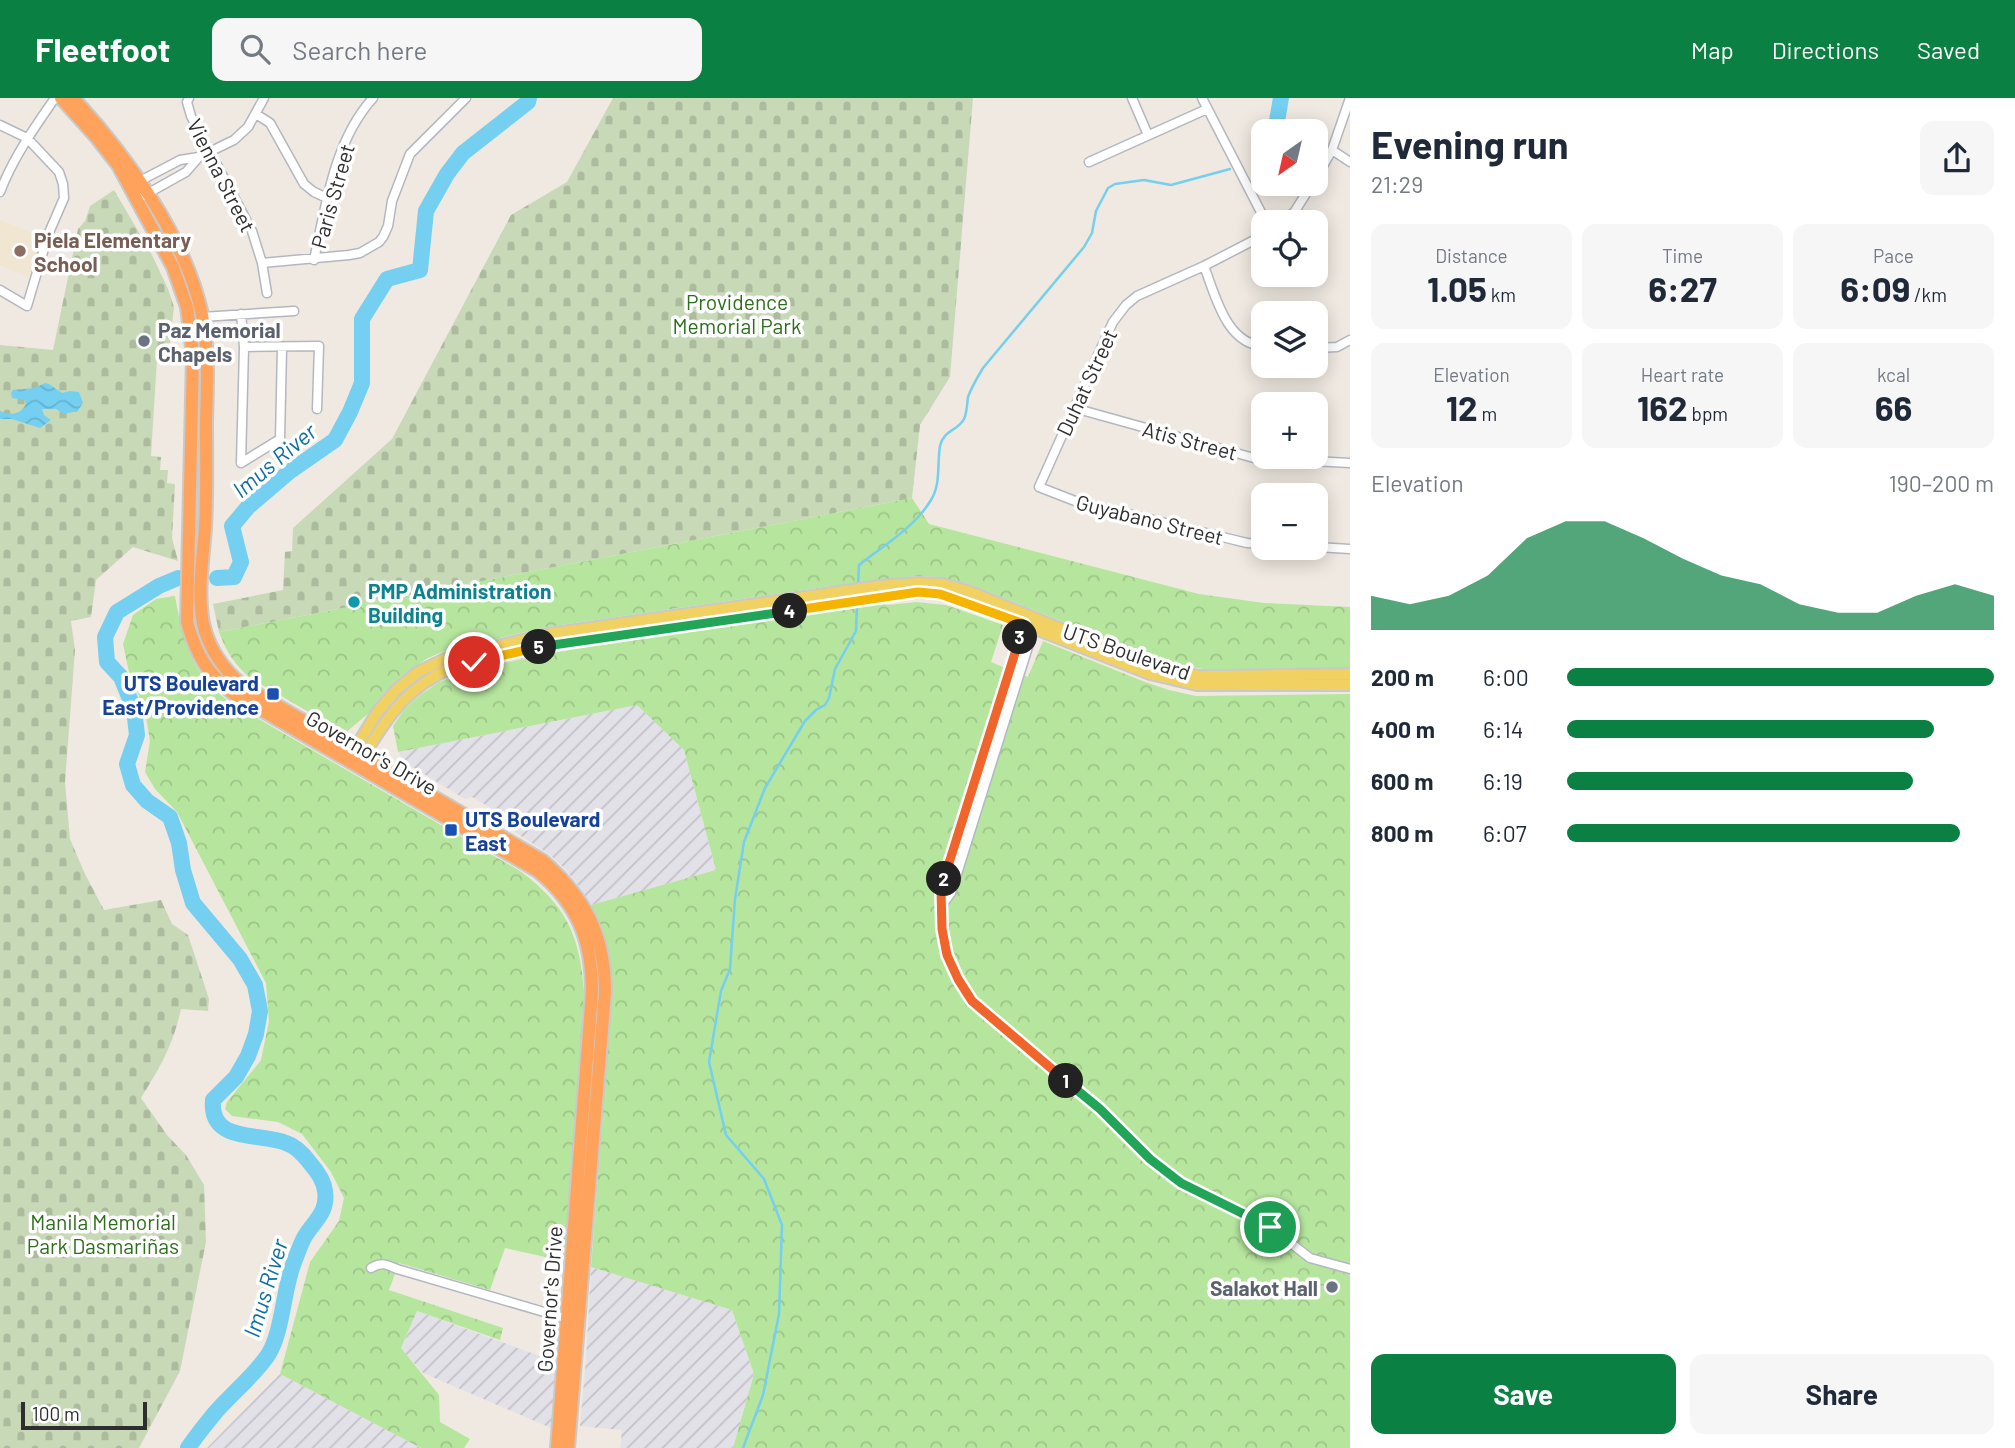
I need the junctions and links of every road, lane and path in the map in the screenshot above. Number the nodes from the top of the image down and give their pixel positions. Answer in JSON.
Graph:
{"nodes":[{"id":1,"x":55,"y":98,"type":"edge"},
{"id":2,"x":61,"y":98,"type":"edge"},
{"id":3,"x":73,"y":98,"type":"edge"},
{"id":4,"x":189,"y":98,"type":"edge"},
{"id":5,"x":264,"y":98,"type":"edge"},
{"id":6,"x":373,"y":98,"type":"edge"},
{"id":7,"x":466,"y":98,"type":"edge"},
{"id":8,"x":1132,"y":98,"type":"edge"},
{"id":9,"x":1202,"y":98,"type":"edge"},
{"id":10,"x":1350,"y":98,"type":"edge"},
{"id":11,"x":1207,"y":109,"type":"junction"},
{"id":12,"x":256,"y":114,"type":"junction"},
{"id":13,"x":0,"y":125,"type":"edge"},
{"id":14,"x":1148,"y":135,"type":"junction"},
{"id":15,"x":27,"y":138,"type":"junction"},
{"id":16,"x":1332,"y":150,"type":"junction"},
{"id":17,"x":211,"y":152,"type":"junction"},
{"id":18,"x":199,"y":157,"type":"junction"},
{"id":19,"x":1328,"y":157,"type":"edge"},
{"id":20,"x":1089,"y":162,"type":"dead end"},
{"id":21,"x":1350,"y":162,"type":"edge"},
{"id":22,"x":135,"y":184,"type":"junction"},
{"id":23,"x":0,"y":192,"type":"edge"},
{"id":24,"x":142,"y":197,"type":"junction"},
{"id":25,"x":327,"y":198,"type":"junction"},
{"id":26,"x":1260,"y":210,"type":"edge"},
{"id":27,"x":1251,"y":242,"type":"edge"},
{"id":28,"x":314,"y":260,"type":"junction"},
{"id":29,"x":262,"y":263,"type":"junction"},
{"id":30,"x":1204,"y":266,"type":"junction"},
{"id":31,"x":0,"y":290,"type":"edge"},
{"id":32,"x":267,"y":293,"type":"dead end"},
{"id":33,"x":294,"y":311,"type":"dead end"},
{"id":34,"x":241,"y":314,"type":"junction"},
{"id":35,"x":202,"y":317,"type":"junction"},
{"id":36,"x":1350,"y":340,"type":"edge"},
{"id":37,"x":1251,"y":343,"type":"edge"},
{"id":38,"x":244,"y":347,"type":"junction"},
{"id":39,"x":1328,"y":347,"type":"edge"},
{"id":40,"x":282,"y":348,"type":"junction"},
{"id":41,"x":1074,"y":408,"type":"junction"},
{"id":42,"x":317,"y":409,"type":"dead end"},
{"id":43,"x":1350,"y":463,"type":"edge"},
{"id":44,"x":1039,"y":487,"type":"joint"},
{"id":45,"x":1251,"y":543,"type":"edge"},
{"id":46,"x":1328,"y":548,"type":"edge"},
{"id":47,"x":1350,"y":549,"type":"edge"},
{"id":48,"x":196,"y":562,"type":"junction"},
{"id":49,"x":1030,"y":623,"type":"junction"},
{"id":50,"x":1350,"y":674,"type":"edge"},
{"id":51,"x":1350,"y":685,"type":"edge"},
{"id":52,"x":357,"y":756,"type":"junction"},
{"id":53,"x":371,"y":1268,"type":"dead end"},
{"id":54,"x":1350,"y":1269,"type":"edge"},
{"id":55,"x":572,"y":1321,"type":"junction"},
{"id":56,"x":557,"y":1448,"type":"edge"},
{"id":57,"x":568,"y":1448,"type":"edge"}],
"edges":[{"from":1,"to":15,"type":"street"},
{"from":2,"to":22,"type":"highway","name":"Governor's Drive"},
{"from":3,"to":22,"type":"highway","name":"Governor's Drive"},
{"from":4,"to":17,"type":"street","name":"Vienna Street"},
{"from":5,"to":12,"type":"street"},
{"from":6,"to":25,"type":"street","name":"Paris Street"},
{"from":7,"to":28,"type":"street"},
{"from":8,"to":14,"type":"street"},
{"from":9,"to":11,"type":"street"},
{"from":10,"to":16,"type":"street"},
{"from":11,"to":14,"type":"street"},
{"from":11,"to":26,"type":"street"},
{"from":12,"to":17,"type":"street"},
{"from":12,"to":25,"type":"street"},
{"from":13,"to":15,"type":"street"},
{"from":14,"to":20,"type":"street"},
{"from":15,"to":23,"type":"street"},
{"from":15,"to":31,"type":"street"},
{"from":16,"to":19,"type":"street"},
{"from":16,"to":21,"type":"street"},
{"from":17,"to":18,"type":"street"},
{"from":17,"to":29,"type":"street","name":"Vienna Street"},
{"from":18,"to":22,"type":"street"},
{"from":18,"to":24,"type":"street"},
{"from":22,"to":24,"type":"highway","name":"Governor's Drive"},
{"from":24,"to":35,"type":"highway","name":"Governor's Drive"},
{"from":24,"to":48,"type":"highway","name":"Governor's Drive"},
{"from":25,"to":28,"type":"street","name":"Paris Street"},
{"from":27,"to":30,"type":"street","name":"Duhat Street"},
{"from":28,"to":29,"type":"street"},
{"from":29,"to":32,"type":"street","name":"Vienna Street"},
{"from":30,"to":37,"type":"street"},
{"from":30,"to":41,"type":"street","name":"Duhat Street"},
{"from":33,"to":34,"type":"street"},
{"from":34,"to":35,"type":"street"},
{"from":34,"to":38,"type":"street"},
{"from":35,"to":48,"type":"highway","name":"Governor's Drive"},
{"from":36,"to":39,"type":"street"},
{"from":38,"to":40,"type":"street"},
{"from":38,"to":40,"type":"street"},
{"from":40,"to":42,"type":"street"},
{"from":41,"to":43,"type":"street","name":"Atis Street"},
{"from":41,"to":44,"type":"street","name":"Duhat Street"},
{"from":44,"to":45,"type":"street","name":"Guyabano Street"},
{"from":46,"to":47,"type":"street"},
{"from":48,"to":52,"type":"highway","name":"Governor's Drive"},
{"from":49,"to":50,"type":"main road","name":"UTS Boulevard"},
{"from":49,"to":51,"type":"main road","name":"UTS Boulevard"},
{"from":49,"to":52,"type":"main road","name":"UTS Boulevard"},
{"from":49,"to":54,"type":"street"},
{"from":52,"to":55,"type":"highway","name":"Governor's Drive"},
{"from":53,"to":55,"type":"street"},
{"from":55,"to":56,"type":"highway","name":"Governor's Drive"},
{"from":55,"to":57,"type":"highway","name":"Governor's Drive"}]}
